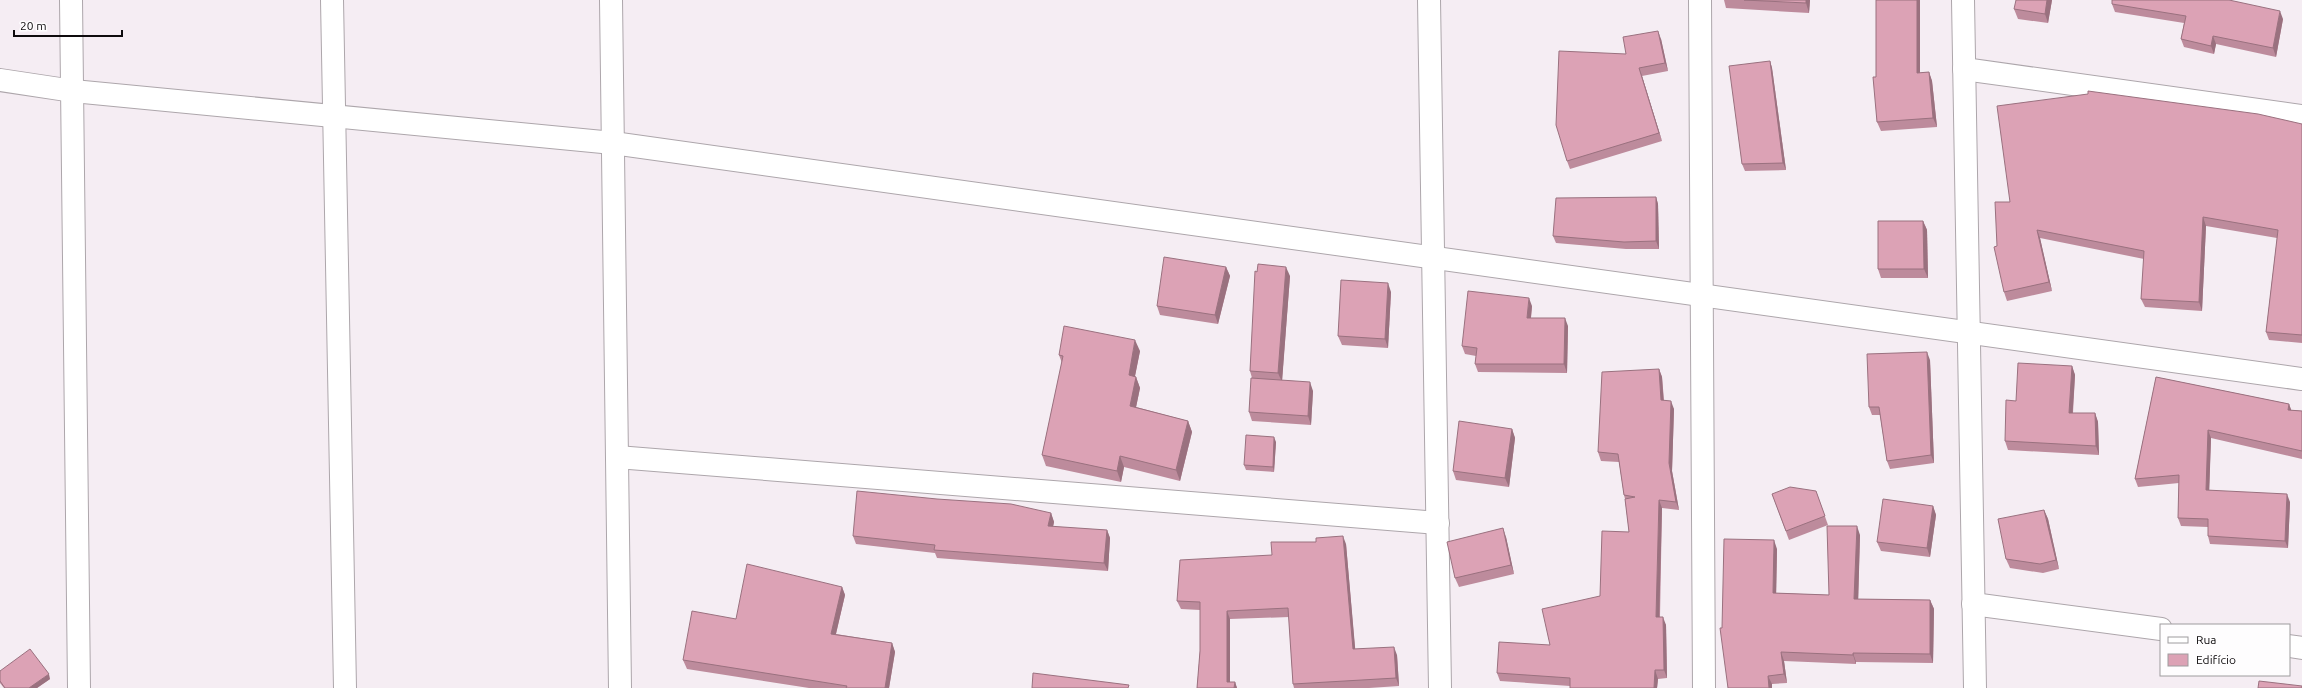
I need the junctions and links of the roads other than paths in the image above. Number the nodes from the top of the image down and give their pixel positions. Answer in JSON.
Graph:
{"nodes":[{"id":1,"x":71,"y":0,"type":"edge"},
{"id":2,"x":332,"y":0,"type":"edge"},
{"id":3,"x":611,"y":0,"type":"edge"},
{"id":4,"x":1430,"y":0,"type":"edge"},
{"id":5,"x":1700,"y":0,"type":"edge"},
{"id":6,"x":1963,"y":0,"type":"edge"},
{"id":7,"x":1964,"y":69,"type":"junction"},
{"id":8,"x":0,"y":80,"type":"edge"},
{"id":9,"x":73,"y":91,"type":"junction"},
{"id":10,"x":2302,"y":116,"type":"edge"},
{"id":11,"x":333,"y":117,"type":"junction"},
{"id":12,"x":613,"y":143,"type":"junction"},
{"id":13,"x":1433,"y":257,"type":"junction"},
{"id":14,"x":1701,"y":295,"type":"junction"},
{"id":15,"x":1969,"y":333,"type":"junction"},
{"id":16,"x":2302,"y":379,"type":"edge"},
{"id":17,"x":617,"y":457,"type":"junction"},
{"id":18,"x":1438,"y":523,"type":"junction"},
{"id":19,"x":1973,"y":604,"type":"junction"},
{"id":20,"x":2160,"y":629,"type":"edge"},
{"id":21,"x":2290,"y":646,"type":"edge"},
{"id":22,"x":2302,"y":648,"type":"edge"},
{"id":23,"x":78,"y":688,"type":"edge"},
{"id":24,"x":345,"y":688,"type":"edge"},
{"id":25,"x":620,"y":688,"type":"edge"},
{"id":26,"x":1440,"y":688,"type":"edge"},
{"id":27,"x":1704,"y":688,"type":"edge"},
{"id":28,"x":1975,"y":688,"type":"edge"}],
"edges":[{"from":1,"to":9,"type":"street"},
{"from":2,"to":11,"type":"street"},
{"from":3,"to":12,"type":"street"},
{"from":4,"to":13,"type":"street"},
{"from":5,"to":14,"type":"street"},
{"from":6,"to":7,"type":"street"},
{"from":7,"to":10,"type":"street"},
{"from":7,"to":15,"type":"street"},
{"from":8,"to":9,"type":"street"},
{"from":9,"to":11,"type":"street"},
{"from":9,"to":23,"type":"street"},
{"from":11,"to":12,"type":"street"},
{"from":11,"to":24,"type":"street"},
{"from":12,"to":13,"type":"street"},
{"from":12,"to":17,"type":"street"},
{"from":13,"to":14,"type":"street"},
{"from":13,"to":18,"type":"street"},
{"from":14,"to":15,"type":"street"},
{"from":14,"to":27,"type":"street"},
{"from":15,"to":16,"type":"street"},
{"from":15,"to":19,"type":"street"},
{"from":17,"to":18,"type":"street"},
{"from":17,"to":25,"type":"street"},
{"from":18,"to":26,"type":"street"},
{"from":19,"to":20,"type":"street"},
{"from":19,"to":28,"type":"street"},
{"from":21,"to":22,"type":"street"}]}
